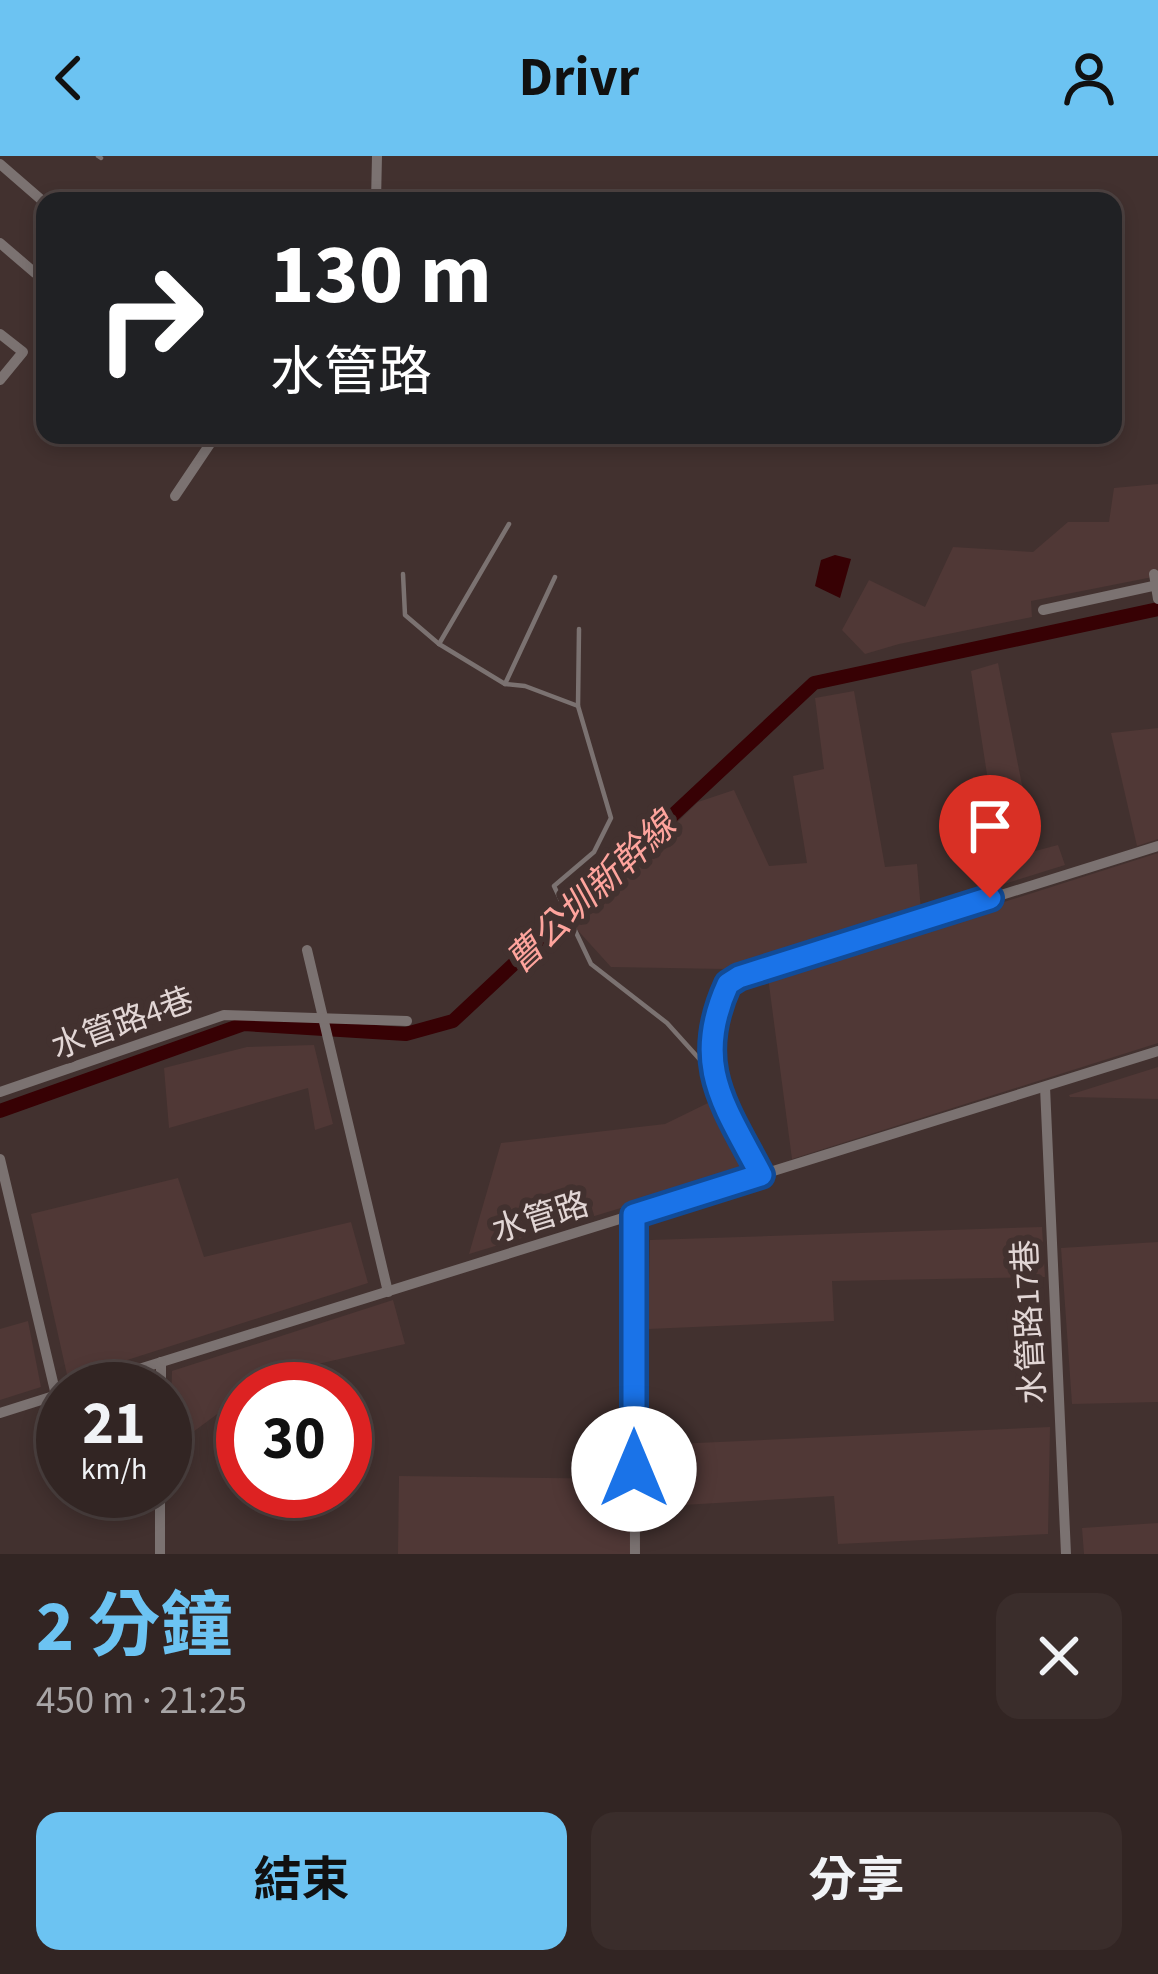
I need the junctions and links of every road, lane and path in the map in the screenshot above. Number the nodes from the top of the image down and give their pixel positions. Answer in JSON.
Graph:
{"nodes":[{"id":1,"x":377,"y":156,"type":"edge"},
{"id":2,"x":0,"y":164,"type":"edge"},
{"id":3,"x":376,"y":192,"type":"edge"},
{"id":4,"x":36,"y":195,"type":"edge"},
{"id":5,"x":0,"y":243,"type":"edge"},
{"id":6,"x":35,"y":273,"type":"dead end"},
{"id":7,"x":0,"y":334,"type":"edge"},
{"id":8,"x":0,"y":380,"type":"edge"},
{"id":9,"x":210,"y":444,"type":"edge"},
{"id":10,"x":175,"y":496,"type":"dead end"},
{"id":11,"x":508,"y":524,"type":"dead end"},
{"id":12,"x":403,"y":574,"type":"dead end"},
{"id":13,"x":555,"y":577,"type":"dead end"},
{"id":14,"x":1157,"y":588,"type":"edge"},
{"id":15,"x":1043,"y":610,"type":"dead end"},
{"id":16,"x":579,"y":629,"type":"dead end"},
{"id":17,"x":439,"y":644,"type":"junction"},
{"id":18,"x":505,"y":684,"type":"junction"},
{"id":19,"x":578,"y":706,"type":"junction"},
{"id":20,"x":1158,"y":846,"type":"edge"},
{"id":21,"x":307,"y":950,"type":"dead end"},
{"id":22,"x":322,"y":1020,"type":"junction"},
{"id":23,"x":407,"y":1021,"type":"dead end"},
{"id":24,"x":1158,"y":1051,"type":"edge"},
{"id":25,"x":714,"y":1076,"type":"junction"},
{"id":26,"x":1045,"y":1087,"type":"junction"},
{"id":27,"x":0,"y":1092,"type":"edge"},
{"id":28,"x":0,"y":1159,"type":"edge"},
{"id":29,"x":761,"y":1175,"type":"junction"},
{"id":30,"x":634,"y":1215,"type":"junction"},
{"id":31,"x":388,"y":1292,"type":"junction"},
{"id":32,"x":52,"y":1362,"type":"edge"},
{"id":33,"x":161,"y":1362,"type":"edge"},
{"id":34,"x":36,"y":1401,"type":"edge"},
{"id":35,"x":0,"y":1412,"type":"edge"},
{"id":36,"x":160,"y":1518,"type":"edge"},
{"id":37,"x":160,"y":1554,"type":"edge"},
{"id":38,"x":635,"y":1554,"type":"edge"},
{"id":39,"x":1066,"y":1554,"type":"edge"}],
"edges":[{"from":1,"to":3,"type":"street"},
{"from":2,"to":4,"type":"street"},
{"from":5,"to":6,"type":"street"},
{"from":7,"to":8,"type":"street"},
{"from":9,"to":10,"type":"street"},
{"from":11,"to":17,"type":"lane"},
{"from":12,"to":17,"type":"lane"},
{"from":13,"to":18,"type":"lane"},
{"from":14,"to":15,"type":"street"},
{"from":16,"to":19,"type":"lane"},
{"from":17,"to":18,"type":"lane"},
{"from":18,"to":19,"type":"lane"},
{"from":19,"to":25,"type":"lane"},
{"from":20,"to":25,"type":"street"},
{"from":21,"to":22,"type":"street"},
{"from":22,"to":23,"type":"street","name":"水管路4巷"},
{"from":22,"to":27,"type":"street","name":"水管路4巷"},
{"from":22,"to":31,"type":"street"},
{"from":24,"to":26,"type":"street","name":"水管路"},
{"from":25,"to":29,"type":"street"},
{"from":26,"to":29,"type":"street","name":"水管路"},
{"from":26,"to":39,"type":"street","name":"水管路17巷"},
{"from":28,"to":32,"type":"street"},
{"from":29,"to":30,"type":"street","name":"水管路"},
{"from":30,"to":31,"type":"street","name":"水管路"},
{"from":30,"to":38,"type":"street"},
{"from":31,"to":33,"type":"street","name":"水管路"},
{"from":34,"to":35,"type":"street"},
{"from":36,"to":37,"type":"street"}]}
